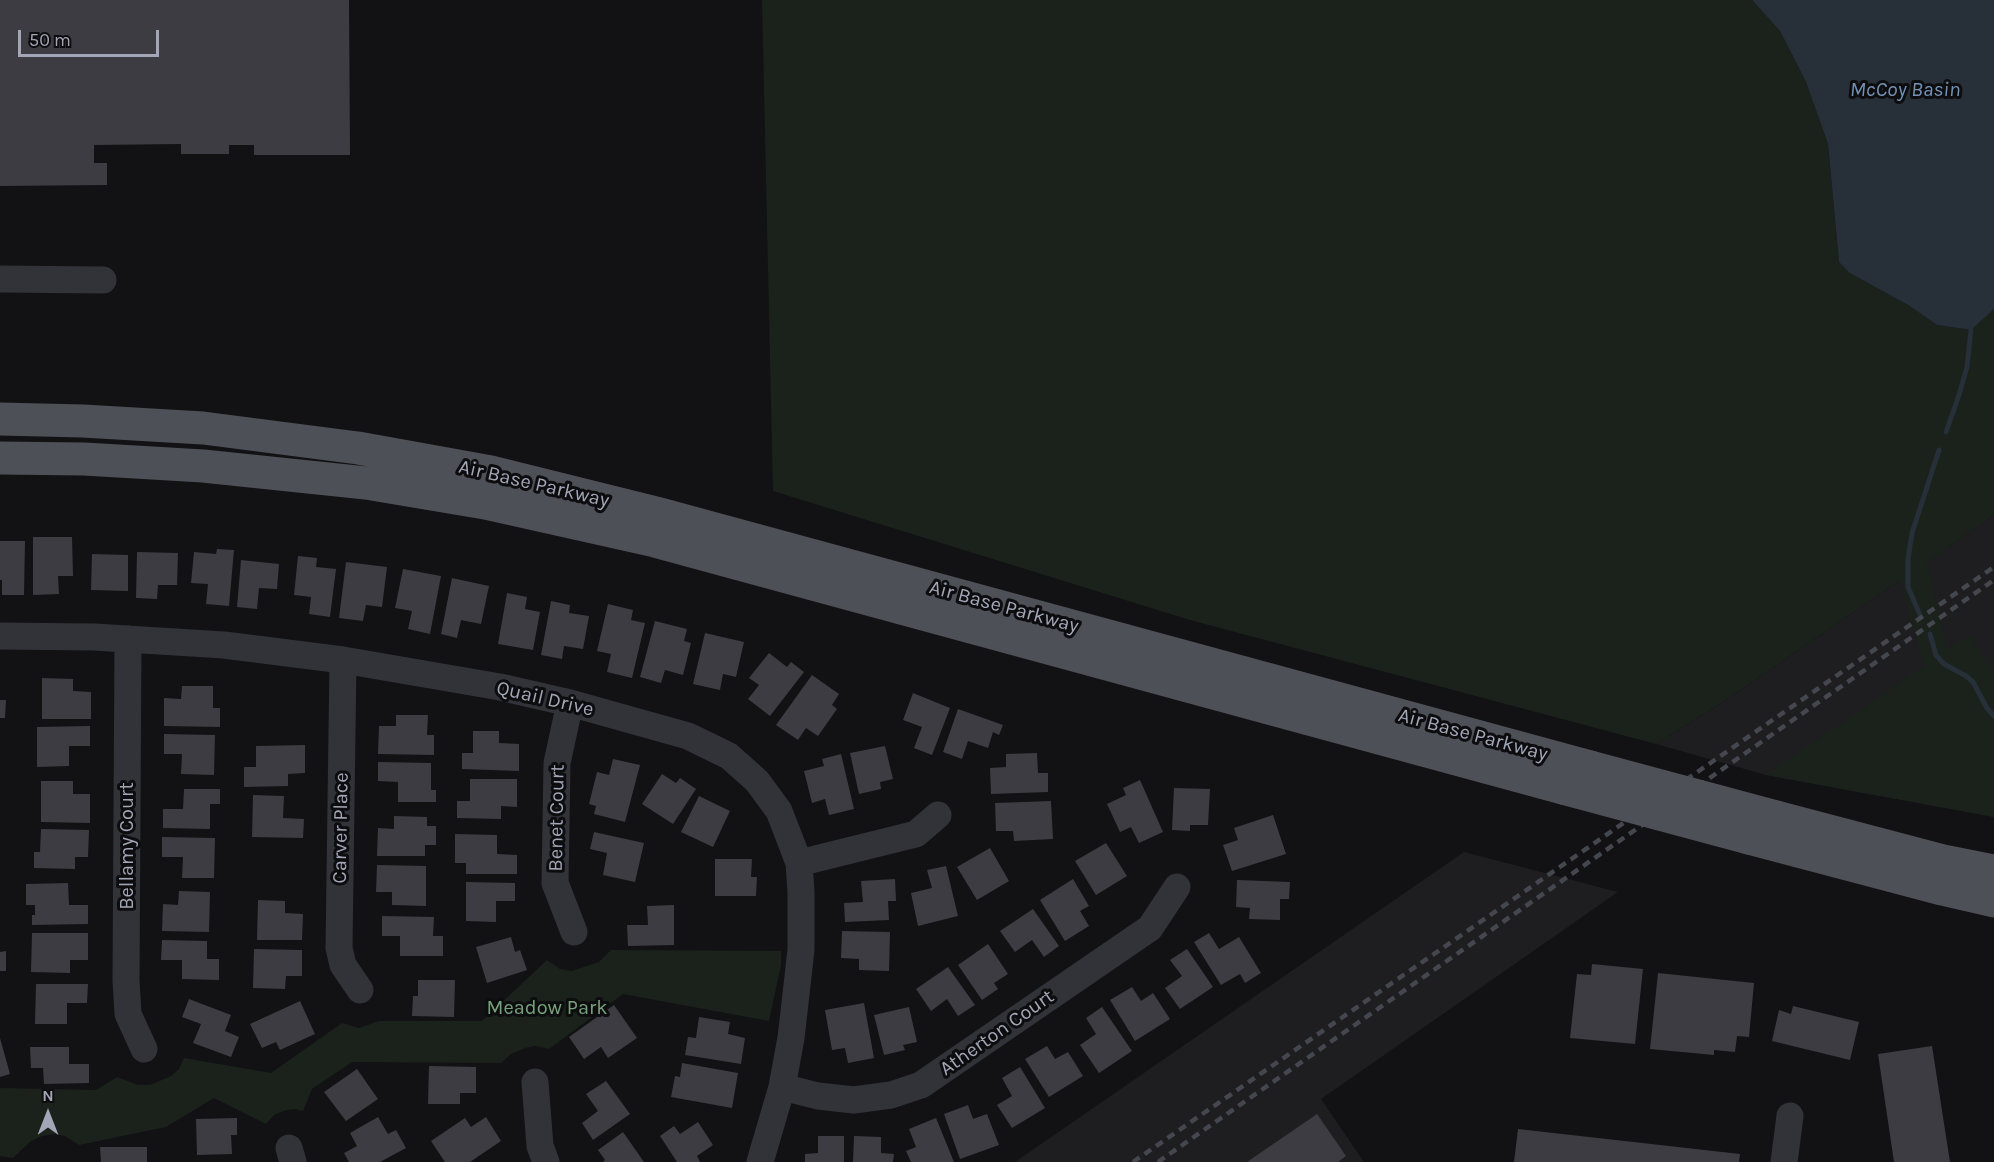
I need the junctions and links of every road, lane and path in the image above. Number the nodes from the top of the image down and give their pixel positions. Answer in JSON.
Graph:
{"nodes":[{"id":1,"x":0,"y":279,"type":"edge"},
{"id":2,"x":103,"y":280,"type":"dead end"},
{"id":3,"x":0,"y":419,"type":"edge"},
{"id":4,"x":0,"y":458,"type":"edge"},
{"id":5,"x":0,"y":636,"type":"edge"},
{"id":6,"x":128,"y":639,"type":"junction"},
{"id":7,"x":344,"y":660,"type":"junction"},
{"id":8,"x":570,"y":703,"type":"junction"},
{"id":9,"x":938,"y":815,"type":"dead end"},
{"id":10,"x":799,"y":863,"type":"junction"},
{"id":11,"x":1994,"y":871,"type":"edge"},
{"id":12,"x":1178,"y":887,"type":"dead end"},
{"id":13,"x":1994,"y":901,"type":"edge"},
{"id":14,"x":574,"y":932,"type":"dead end"},
{"id":15,"x":360,"y":990,"type":"dead end"},
{"id":16,"x":144,"y":1049,"type":"dead end"},
{"id":17,"x":535,"y":1082,"type":"dead end"},
{"id":18,"x":782,"y":1087,"type":"junction"},
{"id":19,"x":1790,"y":1116,"type":"dead end"},
{"id":20,"x":546,"y":1162,"type":"edge"},
{"id":21,"x":760,"y":1162,"type":"edge"},
{"id":22,"x":1784,"y":1162,"type":"edge"}],
"edges":[{"from":1,"to":2,"type":"street"},
{"from":3,"to":11,"type":"main road","name":"Air Base Parkway","bridge":true},
{"from":4,"to":13,"type":"main road","name":"Air Base Parkway","bridge":true},
{"from":5,"to":6,"type":"street","name":"Quail Drive"},
{"from":6,"to":7,"type":"street","name":"Quail Drive"},
{"from":6,"to":16,"type":"street","name":"Bellamy Court"},
{"from":7,"to":8,"type":"street","name":"Quail Drive"},
{"from":7,"to":15,"type":"street","name":"Carver Place"},
{"from":8,"to":10,"type":"street","name":"Quail Drive"},
{"from":8,"to":14,"type":"street","name":"Benet Court"},
{"from":9,"to":10,"type":"street"},
{"from":10,"to":18,"type":"street","name":"Quail Drive"},
{"from":12,"to":18,"type":"street","name":"Atherton Court"},
{"from":17,"to":20,"type":"street"},
{"from":18,"to":21,"type":"street","name":"Quail Drive"},
{"from":19,"to":22,"type":"street"}]}
